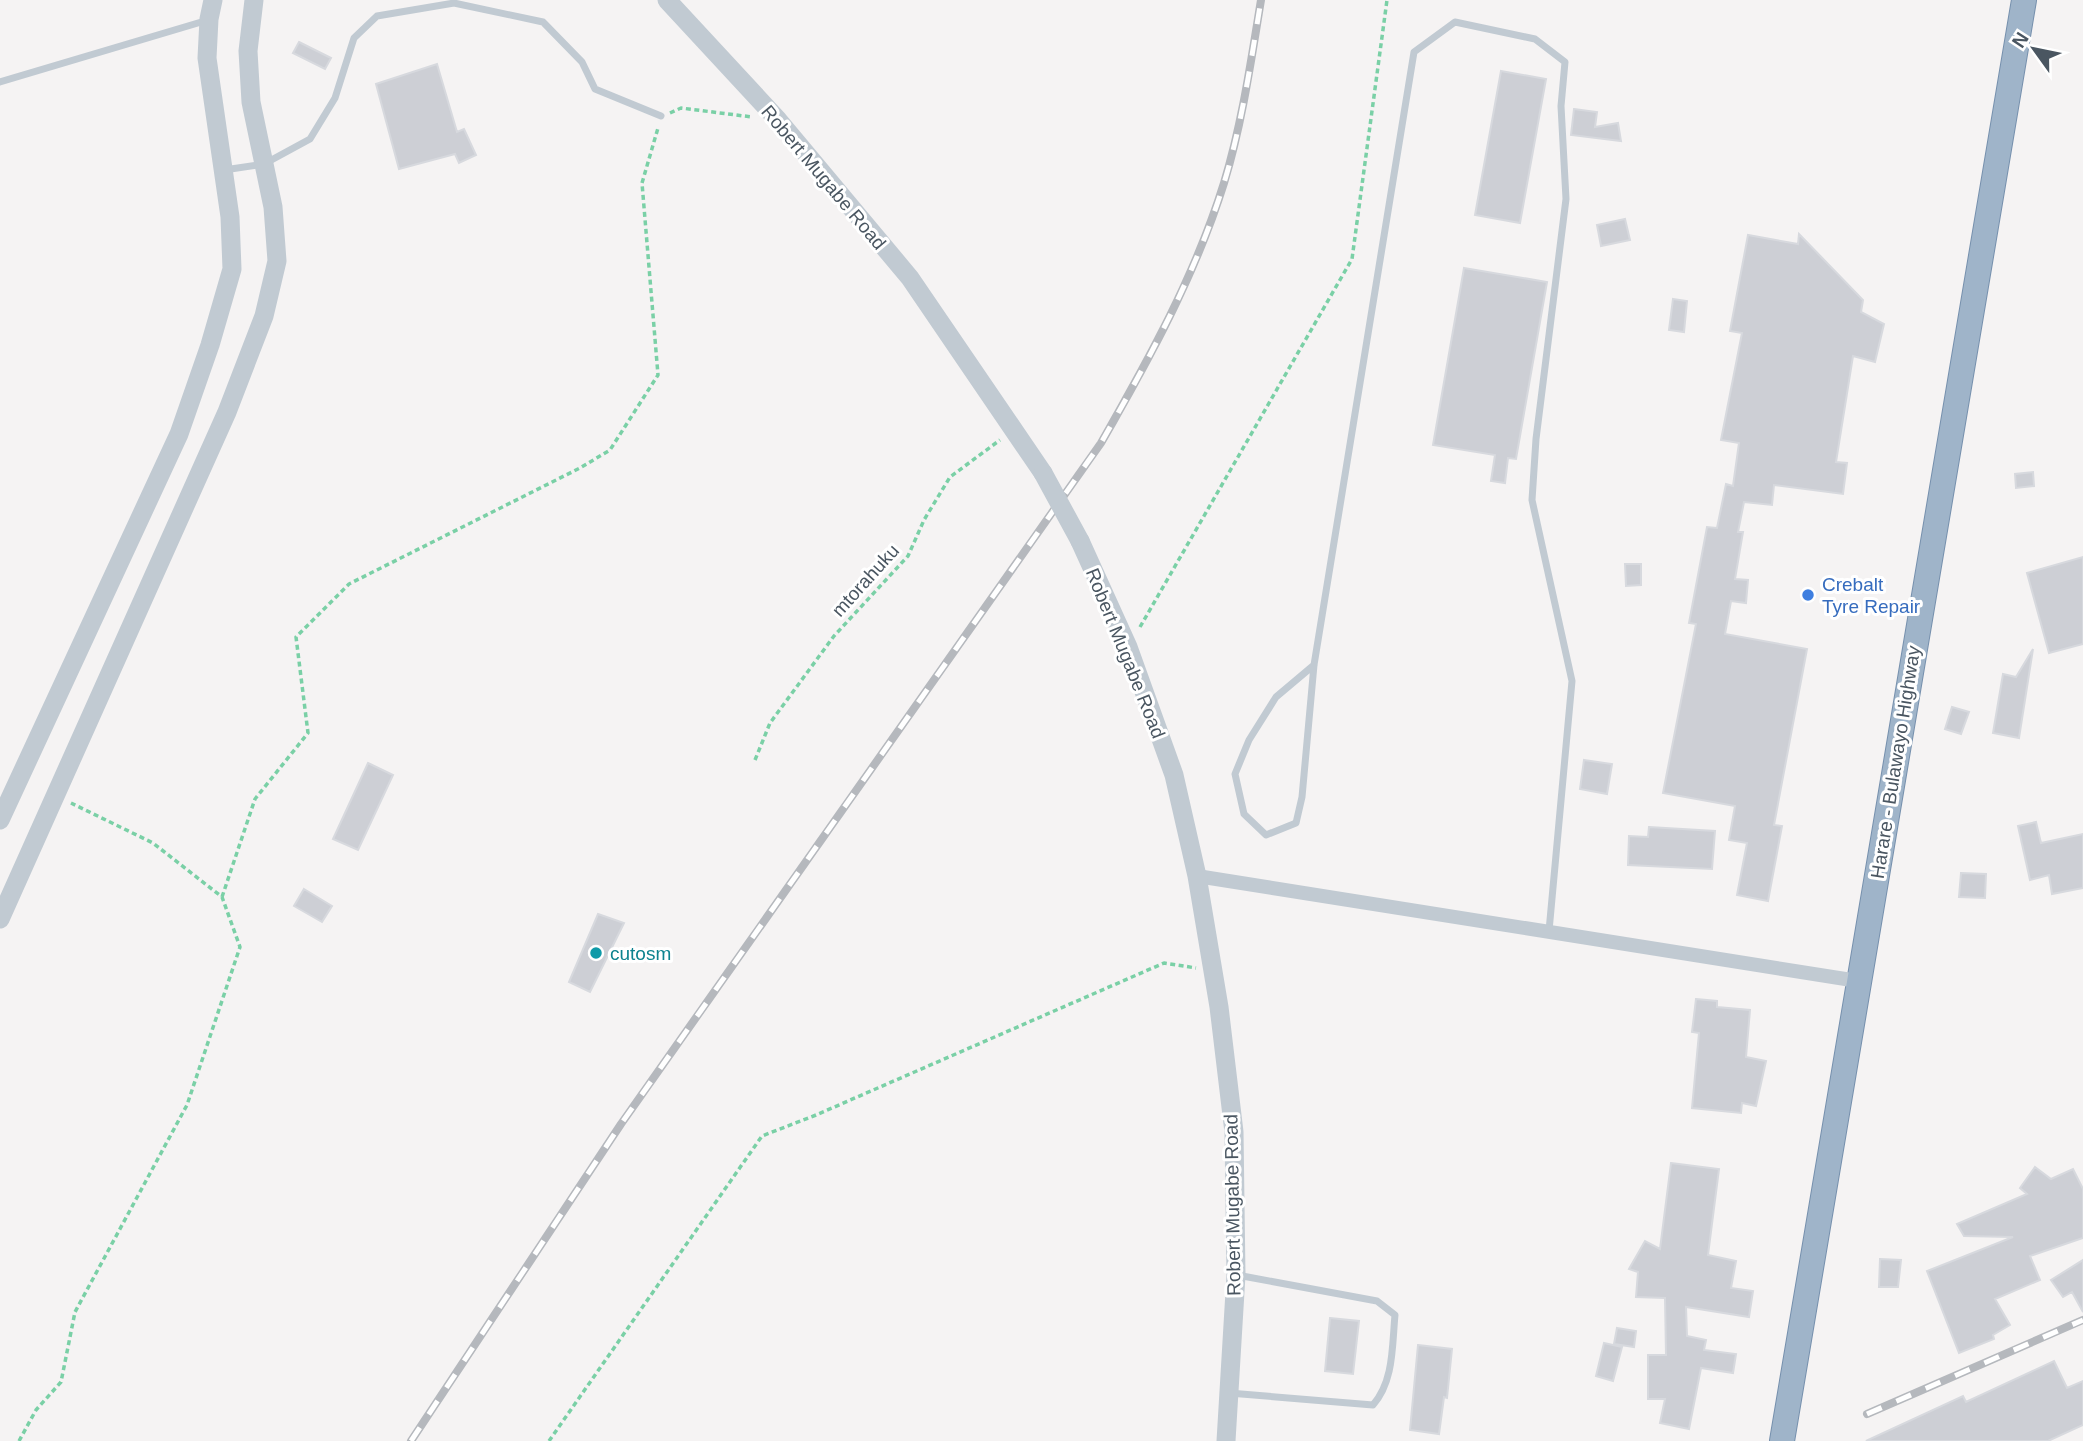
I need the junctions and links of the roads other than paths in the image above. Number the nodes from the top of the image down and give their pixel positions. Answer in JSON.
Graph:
{"nodes":[{"id":1,"x":254,"y":0,"type":"edge"},
{"id":2,"x":667,"y":0,"type":"edge"},
{"id":3,"x":2024,"y":0,"type":"edge"},
{"id":4,"x":211,"y":10,"type":"edge"},
{"id":5,"x":0,"y":82,"type":"edge"},
{"id":6,"x":661,"y":116,"type":"road end"},
{"id":7,"x":264,"y":164,"type":"junction"},
{"id":8,"x":223,"y":170,"type":"junction"},
{"id":9,"x":1314,"y":665,"type":"junction"},
{"id":10,"x":0,"y":820,"type":"edge"},
{"id":11,"x":1197,"y":876,"type":"junction"},
{"id":12,"x":0,"y":919,"type":"edge"},
{"id":13,"x":1549,"y":932,"type":"junction"},
{"id":14,"x":1858,"y":982,"type":"junction"},
{"id":15,"x":1236,"y":1275,"type":"junction"},
{"id":16,"x":1229,"y":1393,"type":"junction"},
{"id":17,"x":1226,"y":1441,"type":"edge"},
{"id":18,"x":1782,"y":1441,"type":"edge"}],
"edges":[{"from":1,"to":7,"type":"street"},
{"from":2,"to":11,"type":"street","name":"Robert Mugabe Road","bridge":true},
{"from":3,"to":14,"type":"highway","name":"Harare - Bulawayo Highway"},
{"from":4,"to":5,"type":"lane"},
{"from":4,"to":8,"type":"street"},
{"from":6,"to":7,"type":"lane"},
{"from":7,"to":8,"type":"lane"},
{"from":7,"to":12,"type":"street"},
{"from":8,"to":10,"type":"street"},
{"from":9,"to":9,"type":"lane"},
{"from":9,"to":13,"type":"lane"},
{"from":11,"to":13,"type":"street"},
{"from":11,"to":15,"type":"street","name":"Robert Mugabe Road"},
{"from":13,"to":14,"type":"street"},
{"from":14,"to":18,"type":"highway","name":"Harare - Bulawayo Highway"},
{"from":15,"to":16,"type":"street","name":"Robert Mugabe Road"},
{"from":15,"to":16,"type":"lane"},
{"from":16,"to":17,"type":"street","name":"Robert Mugabe Road"}]}
